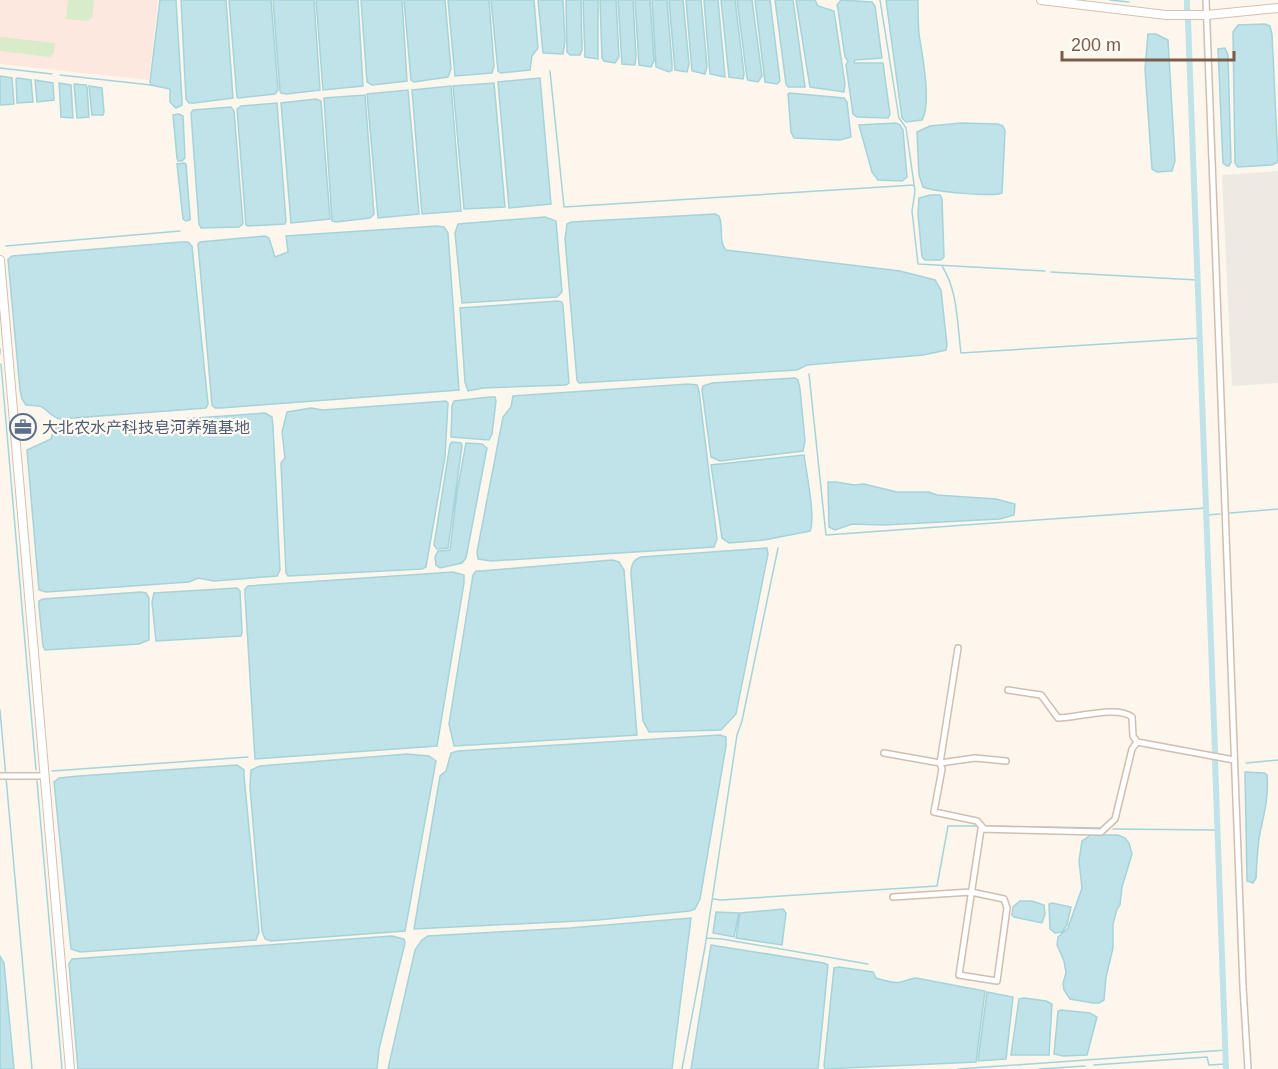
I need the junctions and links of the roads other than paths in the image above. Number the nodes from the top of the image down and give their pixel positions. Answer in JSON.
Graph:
{"nodes":[{"id":1,"x":1041,"y":0,"type":"edge"},
{"id":2,"x":1206,"y":0,"type":"edge"},
{"id":3,"x":1278,"y":8,"type":"edge"},
{"id":4,"x":1207,"y":15,"type":"junction"},
{"id":5,"x":0,"y":261,"type":"edge"},
{"id":6,"x":4,"y":359,"type":"edge"},
{"id":7,"x":958,"y":648,"type":"dead end"},
{"id":8,"x":1008,"y":690,"type":"dead end"},
{"id":9,"x":1137,"y":742,"type":"junction"},
{"id":10,"x":884,"y":753,"type":"dead end"},
{"id":11,"x":1234,"y":760,"type":"junction"},
{"id":12,"x":1006,"y":761,"type":"dead end"},
{"id":13,"x":940,"y":763,"type":"junction"},
{"id":14,"x":4,"y":776,"type":"edge"},
{"id":15,"x":44,"y":776,"type":"junction"},
{"id":16,"x":984,"y":829,"type":"junction"},
{"id":17,"x":971,"y":892,"type":"junction"},
{"id":18,"x":893,"y":897,"type":"dead end"},
{"id":19,"x":70,"y":1069,"type":"edge"},
{"id":20,"x":1248,"y":1069,"type":"edge"}],
"edges":[{"from":1,"to":4,"type":"street"},
{"from":2,"to":4,"type":"street"},
{"from":3,"to":4,"type":"street"},
{"from":4,"to":11,"type":"street"},
{"from":5,"to":6,"type":"street"},
{"from":6,"to":15,"type":"street"},
{"from":7,"to":13,"type":"street"},
{"from":8,"to":9,"type":"street"},
{"from":9,"to":11,"type":"street"},
{"from":9,"to":16,"type":"street"},
{"from":10,"to":13,"type":"street"},
{"from":11,"to":20,"type":"street"},
{"from":12,"to":13,"type":"street"},
{"from":13,"to":16,"type":"street"},
{"from":14,"to":15,"type":"street"},
{"from":15,"to":19,"type":"street"},
{"from":16,"to":17,"type":"street"},
{"from":17,"to":17,"type":"street"},
{"from":17,"to":18,"type":"street"}]}
